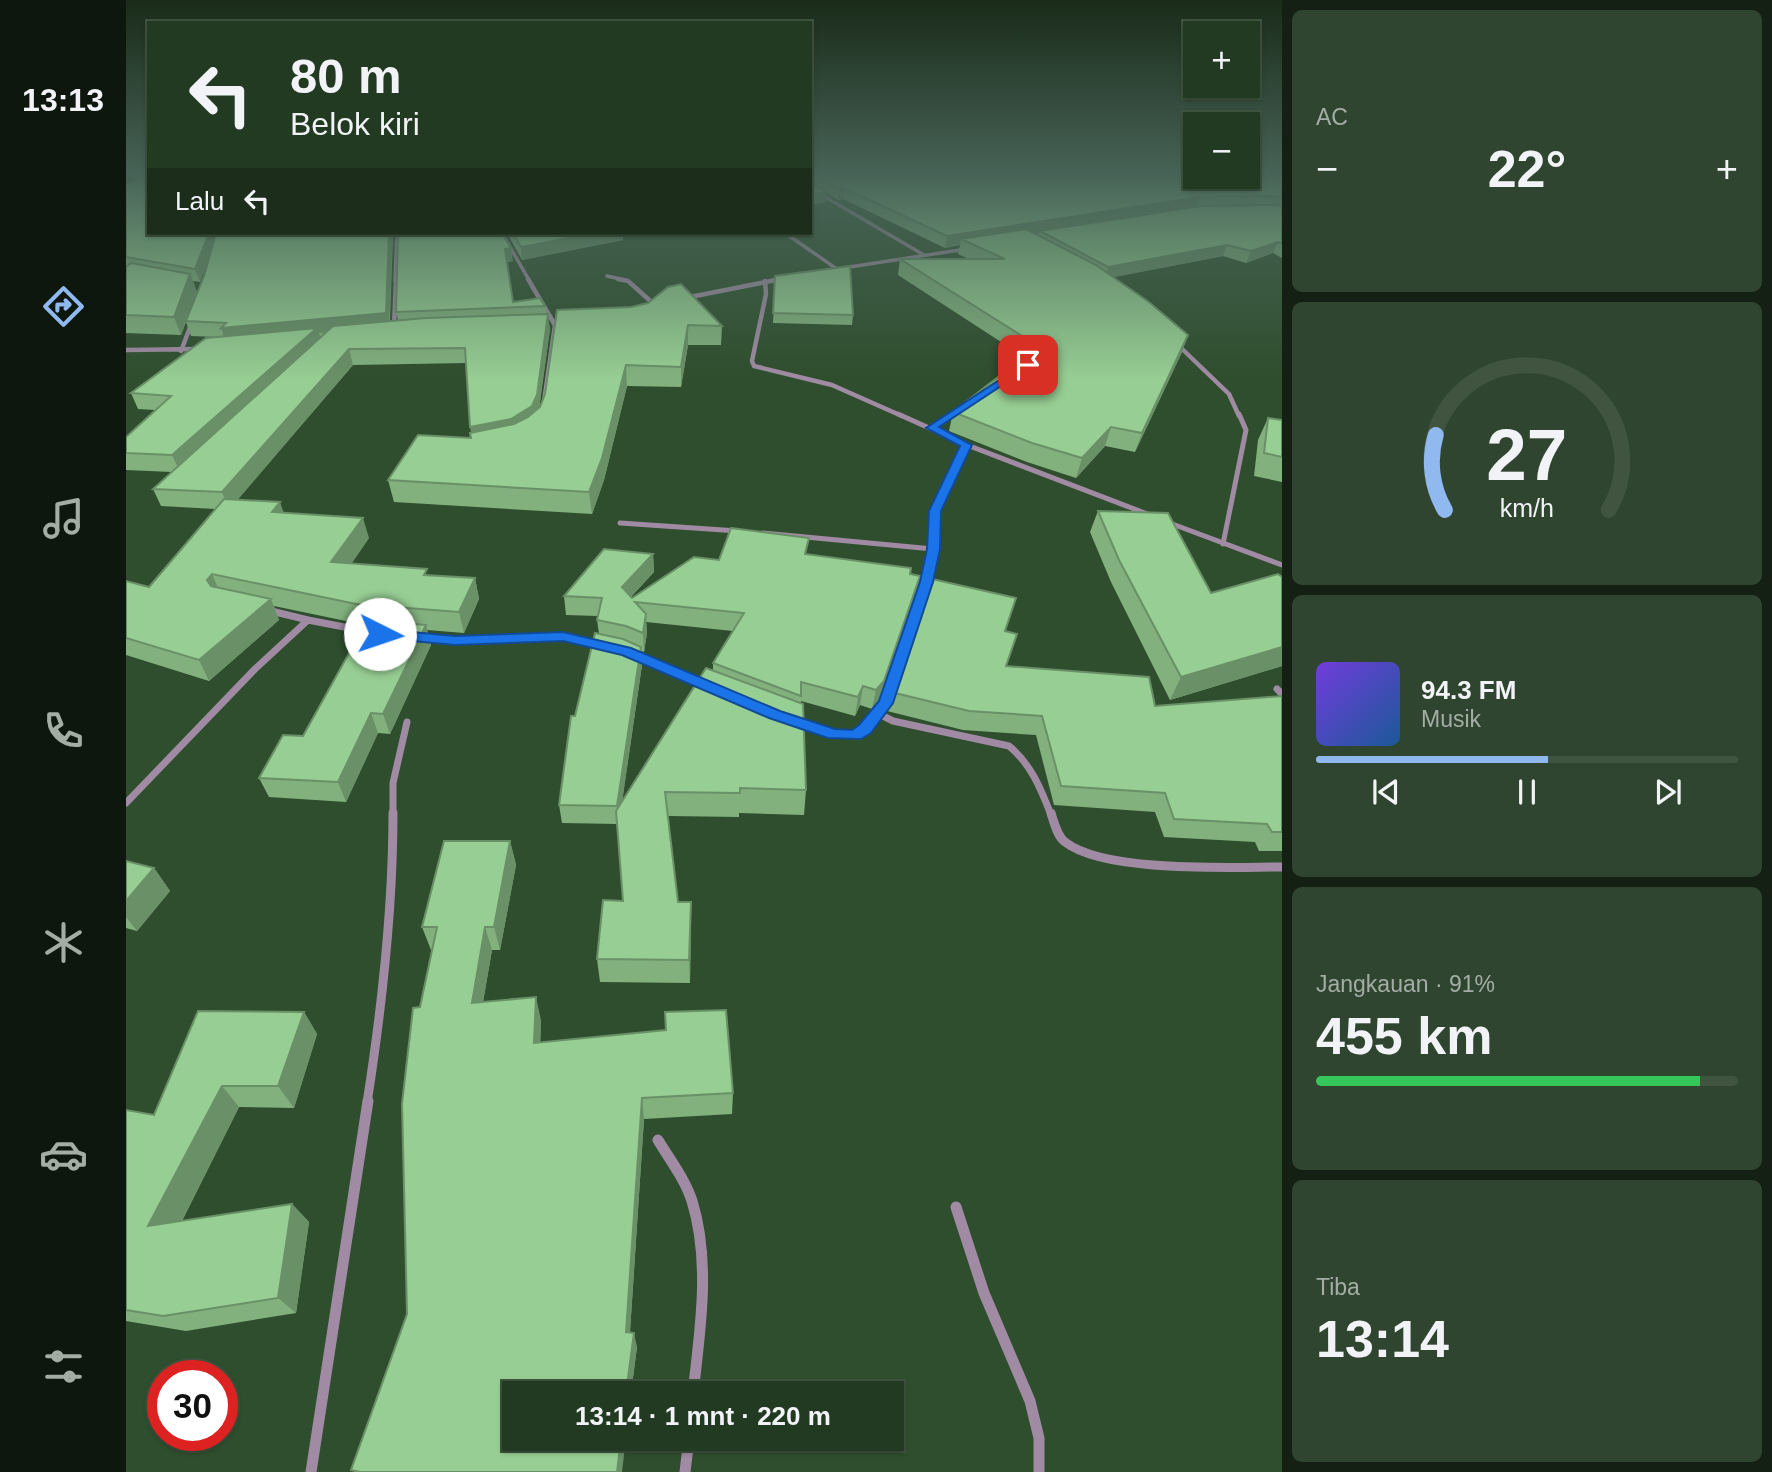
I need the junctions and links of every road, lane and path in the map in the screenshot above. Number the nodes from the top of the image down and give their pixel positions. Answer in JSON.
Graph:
{"nodes":[{"id":1,"x":397,"y":243,"type":"edge"},
{"id":2,"x":508,"y":243,"type":"edge"},
{"id":3,"x":799,"y":243,"type":"edge"},
{"id":4,"x":904,"y":243,"type":"edge"},
{"id":5,"x":976,"y":248,"type":"edge"},
{"id":6,"x":925,"y":255,"type":"junction"},
{"id":7,"x":837,"y":269,"type":"junction"},
{"id":8,"x":825,"y":271,"type":"edge"},
{"id":9,"x":607,"y":276,"type":"dead end"},
{"id":10,"x":789,"y":277,"type":"edge"},
{"id":11,"x":765,"y":281,"type":"junction"},
{"id":12,"x":679,"y":299,"type":"edge"},
{"id":13,"x":666,"y":302,"type":"edge"},
{"id":14,"x":195,"y":313,"type":"edge"},
{"id":15,"x":541,"y":325,"type":"edge"},
{"id":16,"x":555,"y":325,"type":"junction"},
{"id":17,"x":565,"y":325,"type":"edge"},
{"id":18,"x":406,"y":330,"type":"edge"},
{"id":19,"x":1170,"y":337,"type":"edge"},
{"id":20,"x":204,"y":349,"type":"edge"},
{"id":21,"x":126,"y":350,"type":"edge"},
{"id":22,"x":181,"y":351,"type":"junction"},
{"id":23,"x":543,"y":408,"type":"edge"},
{"id":24,"x":962,"y":408,"type":"edge"},
{"id":25,"x":931,"y":428,"type":"junction"},
{"id":26,"x":967,"y":445,"type":"junction"},
{"id":27,"x":620,"y":523,"type":"dead end"},
{"id":28,"x":743,"y":531,"type":"edge"},
{"id":29,"x":756,"y":532,"type":"edge"},
{"id":30,"x":1223,"y":544,"type":"junction"},
{"id":31,"x":933,"y":549,"type":"junction"},
{"id":32,"x":1282,"y":565,"type":"edge"},
{"id":33,"x":261,"y":609,"type":"edge"},
{"id":34,"x":308,"y":621,"type":"junction"},
{"id":35,"x":380,"y":634,"type":"edge"},
{"id":36,"x":417,"y":636,"type":"edge"},
{"id":37,"x":614,"y":648,"type":"edge"},
{"id":38,"x":626,"y":651,"type":"edge"},
{"id":39,"x":712,"y":688,"type":"edge"},
{"id":40,"x":877,"y":713,"type":"junction"},
{"id":41,"x":786,"y":718,"type":"edge"},
{"id":42,"x":407,"y":722,"type":"dead end"},
{"id":43,"x":126,"y":803,"type":"edge"},
{"id":44,"x":1282,"y":867,"type":"edge"},
{"id":45,"x":658,"y":1140,"type":"dead end"},
{"id":46,"x":956,"y":1207,"type":"dead end"},
{"id":47,"x":694,"y":1381,"type":"edge"},
{"id":48,"x":687,"y":1451,"type":"edge"},
{"id":49,"x":311,"y":1472,"type":"edge"},
{"id":50,"x":685,"y":1472,"type":"edge"},
{"id":51,"x":1039,"y":1472,"type":"edge"}],
"edges":[{"from":1,"to":18,"type":"street"},
{"from":2,"to":16,"type":"street"},
{"from":3,"to":7,"type":"street"},
{"from":4,"to":6,"type":"street"},
{"from":5,"to":6,"type":"street"},
{"from":6,"to":7,"type":"street"},
{"from":7,"to":8,"type":"street"},
{"from":9,"to":13,"type":"street"},
{"from":10,"to":11,"type":"street"},
{"from":11,"to":12,"type":"street"},
{"from":11,"to":25,"type":"street"},
{"from":14,"to":22,"type":"street"},
{"from":15,"to":16,"type":"street"},
{"from":16,"to":17,"type":"street"},
{"from":16,"to":23,"type":"street"},
{"from":19,"to":30,"type":"street"},
{"from":20,"to":22,"type":"street"},
{"from":21,"to":22,"type":"street"},
{"from":24,"to":25,"type":"street"},
{"from":25,"to":26,"type":"street"},
{"from":26,"to":30,"type":"street"},
{"from":26,"to":31,"type":"street"},
{"from":27,"to":28,"type":"street"},
{"from":29,"to":31,"type":"street"},
{"from":30,"to":32,"type":"street"},
{"from":31,"to":40,"type":"street"},
{"from":33,"to":34,"type":"street"},
{"from":34,"to":35,"type":"street"},
{"from":34,"to":43,"type":"street"},
{"from":36,"to":37,"type":"street"},
{"from":38,"to":39,"type":"street"},
{"from":40,"to":41,"type":"street"},
{"from":40,"to":44,"type":"street"},
{"from":42,"to":49,"type":"street"},
{"from":45,"to":47,"type":"street"},
{"from":46,"to":51,"type":"street"},
{"from":48,"to":50,"type":"street"}]}
